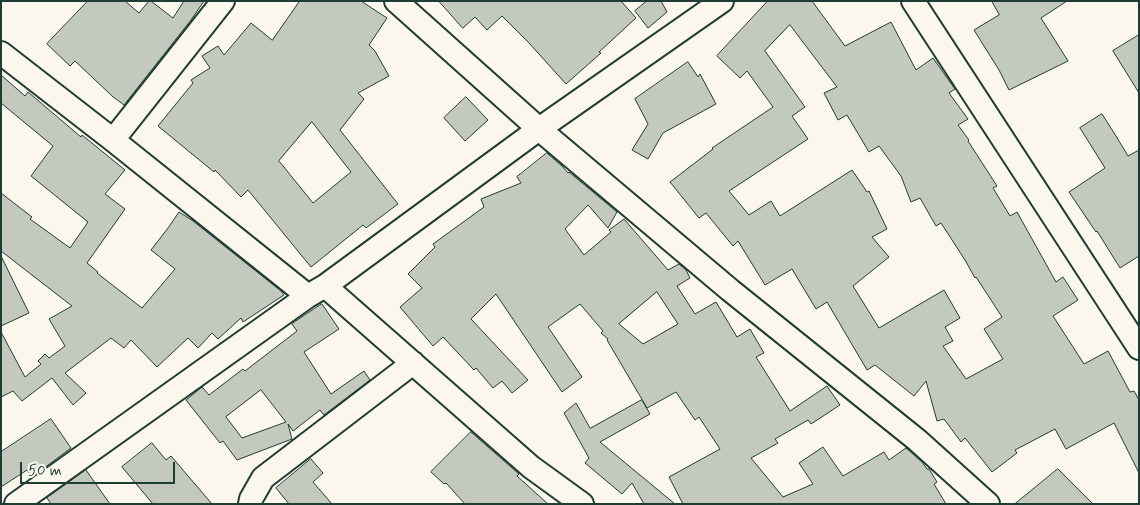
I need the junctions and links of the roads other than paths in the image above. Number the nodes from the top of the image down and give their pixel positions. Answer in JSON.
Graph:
{"nodes":[{"id":1,"x":223,"y":1,"type":"edge"},
{"id":2,"x":396,"y":1,"type":"edge"},
{"id":3,"x":722,"y":1,"type":"edge"},
{"id":4,"x":914,"y":1,"type":"edge"},
{"id":5,"x":1,"y":53,"type":"edge"},
{"id":6,"x":539,"y":129,"type":"junction"},
{"id":7,"x":113,"y":140,"type":"junction"},
{"id":8,"x":316,"y":291,"type":"junction"},
{"id":9,"x":1139,"y":348,"type":"edge"},
{"id":10,"x":413,"y":363,"type":"junction"},
{"id":11,"x":16,"y":504,"type":"edge"},
{"id":12,"x":250,"y":504,"type":"edge"},
{"id":13,"x":582,"y":504,"type":"edge"},
{"id":14,"x":988,"y":504,"type":"edge"}],
"edges":[{"from":1,"to":7,"type":"street"},
{"from":2,"to":6,"type":"street"},
{"from":3,"to":6,"type":"street"},
{"from":4,"to":9,"type":"street"},
{"from":5,"to":7,"type":"street"},
{"from":6,"to":8,"type":"street"},
{"from":6,"to":14,"type":"street"},
{"from":7,"to":8,"type":"street"},
{"from":8,"to":10,"type":"street"},
{"from":8,"to":11,"type":"street"},
{"from":10,"to":12,"type":"street"},
{"from":10,"to":13,"type":"street"}]}
